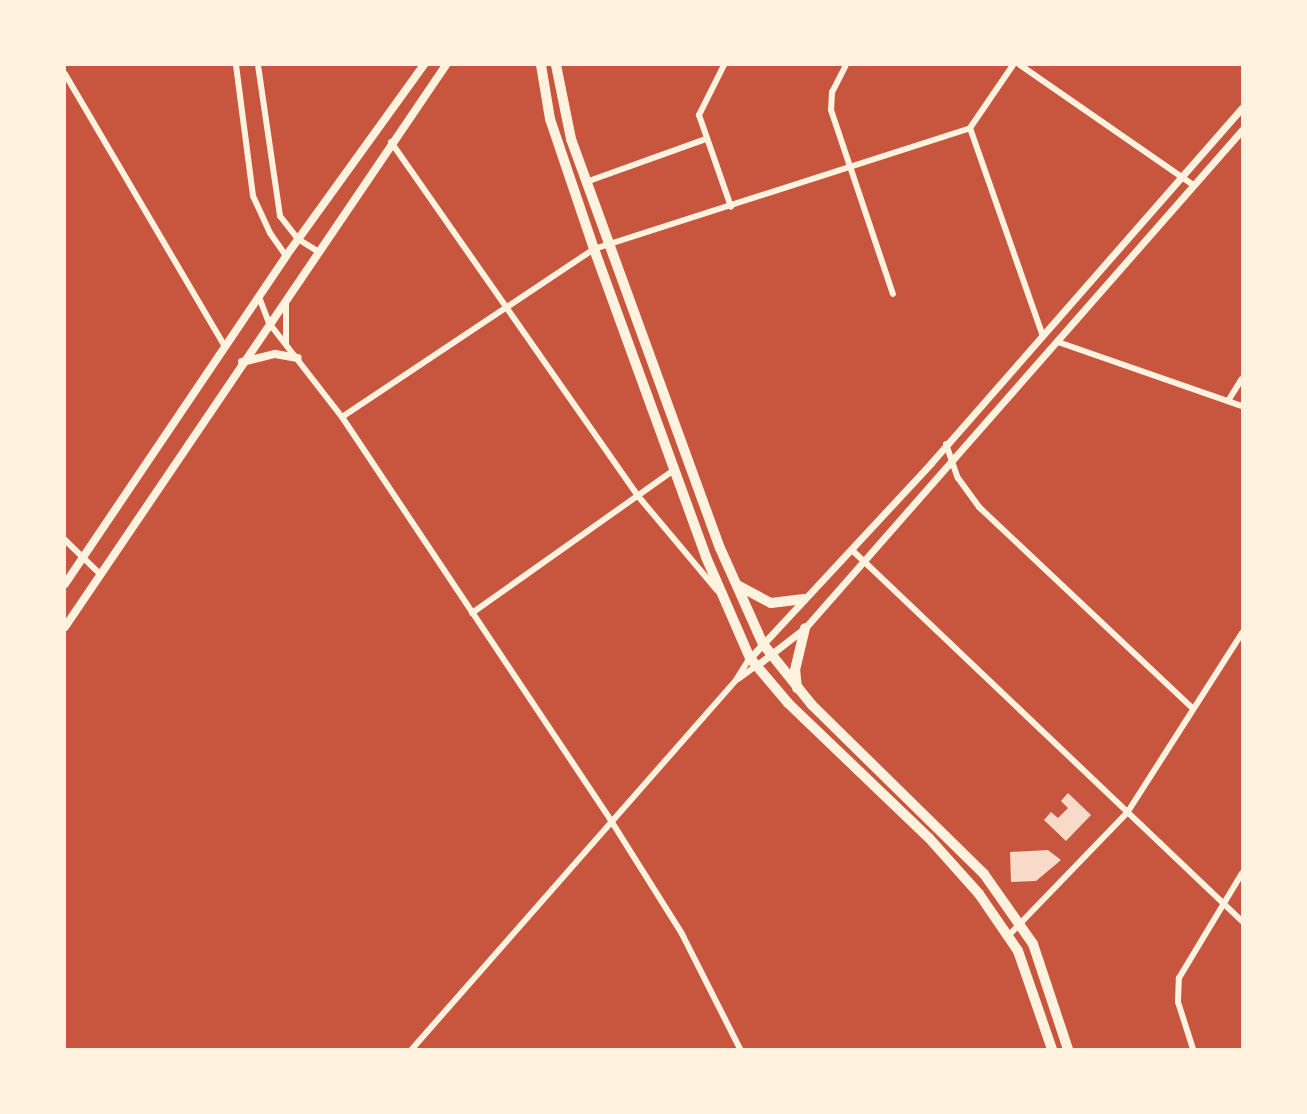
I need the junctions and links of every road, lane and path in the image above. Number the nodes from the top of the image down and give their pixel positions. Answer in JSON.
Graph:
{"nodes":[{"id":1,"x":236,"y":65,"type":"edge"},
{"id":2,"x":258,"y":65,"type":"edge"},
{"id":3,"x":424,"y":65,"type":"edge"},
{"id":4,"x":446,"y":65,"type":"edge"},
{"id":5,"x":539,"y":65,"type":"edge"},
{"id":6,"x":556,"y":65,"type":"edge"},
{"id":7,"x":724,"y":65,"type":"edge"},
{"id":8,"x":846,"y":65,"type":"edge"},
{"id":9,"x":1013,"y":65,"type":"edge"},
{"id":10,"x":1020,"y":65,"type":"edge"},
{"id":11,"x":65,"y":74,"type":"edge"},
{"id":12,"x":1242,"y":108,"type":"edge"},
{"id":13,"x":970,"y":128,"type":"junction"},
{"id":14,"x":1242,"y":130,"type":"edge"},
{"id":15,"x":706,"y":139,"type":"junction"},
{"id":16,"x":391,"y":142,"type":"junction"},
{"id":17,"x":850,"y":168,"type":"junction"},
{"id":18,"x":1181,"y":176,"type":"junction"},
{"id":19,"x":586,"y":182,"type":"junction"},
{"id":20,"x":1192,"y":184,"type":"junction"},
{"id":21,"x":731,"y":207,"type":"junction"},
{"id":22,"x":298,"y":239,"type":"junction"},
{"id":23,"x":610,"y":247,"type":"junction"},
{"id":24,"x":594,"y":249,"type":"junction"},
{"id":25,"x":317,"y":251,"type":"junction"},
{"id":26,"x":286,"y":256,"type":"junction"},
{"id":27,"x":893,"y":294,"type":"dead end"},
{"id":28,"x":259,"y":297,"type":"junction"},
{"id":29,"x":286,"y":297,"type":"junction"},
{"id":30,"x":506,"y":309,"type":"junction"},
{"id":31,"x":269,"y":323,"type":"junction"},
{"id":32,"x":1042,"y":334,"type":"junction"},
{"id":33,"x":1058,"y":342,"type":"junction"},
{"id":34,"x":286,"y":346,"type":"junction"},
{"id":35,"x":225,"y":347,"type":"junction"},
{"id":36,"x":298,"y":358,"type":"junction"},
{"id":37,"x":242,"y":362,"type":"junction"},
{"id":38,"x":1242,"y":379,"type":"edge"},
{"id":39,"x":1228,"y":401,"type":"junction"},
{"id":40,"x":1242,"y":406,"type":"edge"},
{"id":41,"x":342,"y":417,"type":"junction"},
{"id":42,"x":947,"y":444,"type":"junction"},
{"id":43,"x":952,"y":464,"type":"junction"},
{"id":44,"x":674,"y":470,"type":"junction"},
{"id":45,"x":638,"y":496,"type":"junction"},
{"id":46,"x":65,"y":540,"type":"edge"},
{"id":47,"x":852,"y":550,"type":"junction"},
{"id":48,"x":83,"y":557,"type":"junction"},
{"id":49,"x":862,"y":559,"type":"junction"},
{"id":50,"x":100,"y":574,"type":"junction"},
{"id":51,"x":734,"y":582,"type":"junction"},
{"id":52,"x":65,"y":584,"type":"edge"},
{"id":53,"x":721,"y":595,"type":"junction"},
{"id":54,"x":804,"y":598,"type":"junction"},
{"id":55,"x":472,"y":613,"type":"junction"},
{"id":56,"x":65,"y":627,"type":"edge"},
{"id":57,"x":805,"y":628,"type":"junction"},
{"id":58,"x":1242,"y":633,"type":"edge"},
{"id":59,"x":763,"y":644,"type":"junction"},
{"id":60,"x":770,"y":654,"type":"junction"},
{"id":61,"x":753,"y":662,"type":"junction"},
{"id":62,"x":736,"y":680,"type":"junction"},
{"id":63,"x":797,"y":688,"type":"junction"},
{"id":64,"x":1193,"y":709,"type":"junction"},
{"id":65,"x":1127,"y":813,"type":"junction"},
{"id":66,"x":610,"y":819,"type":"junction"},
{"id":67,"x":1242,"y":873,"type":"edge"},
{"id":68,"x":1223,"y":903,"type":"junction"},
{"id":69,"x":1242,"y":921,"type":"edge"},
{"id":70,"x":1023,"y":925,"type":"junction"},
{"id":71,"x":1010,"y":934,"type":"junction"},
{"id":72,"x":412,"y":1049,"type":"edge"},
{"id":73,"x":740,"y":1049,"type":"edge"},
{"id":74,"x":1052,"y":1049,"type":"edge"},
{"id":75,"x":1068,"y":1049,"type":"edge"},
{"id":76,"x":1193,"y":1049,"type":"edge"}],
"edges":[{"from":1,"to":26,"type":"street"},
{"from":2,"to":22,"type":"street"},
{"from":3,"to":22,"type":"main road"},
{"from":4,"to":16,"type":"main road"},
{"from":5,"to":24,"type":"highway"},
{"from":6,"to":19,"type":"highway"},
{"from":7,"to":15,"type":"street"},
{"from":8,"to":17,"type":"street"},
{"from":9,"to":13,"type":"street"},
{"from":10,"to":18,"type":"street"},
{"from":11,"to":35,"type":"street"},
{"from":12,"to":18,"type":"street"},
{"from":13,"to":17,"type":"street"},
{"from":13,"to":32,"type":"street"},
{"from":14,"to":20,"type":"street"},
{"from":15,"to":19,"type":"street"},
{"from":15,"to":21,"type":"street"},
{"from":16,"to":25,"type":"main road"},
{"from":16,"to":30,"type":"street"},
{"from":17,"to":21,"type":"street"},
{"from":17,"to":27,"type":"street"},
{"from":18,"to":20,"type":"street"},
{"from":18,"to":32,"type":"street"},
{"from":19,"to":23,"type":"highway"},
{"from":20,"to":33,"type":"street"},
{"from":21,"to":23,"type":"street"},
{"from":22,"to":25,"type":"street"},
{"from":22,"to":26,"type":"main road"},
{"from":23,"to":24,"type":"street"},
{"from":23,"to":51,"type":"highway"},
{"from":24,"to":30,"type":"street"},
{"from":24,"to":44,"type":"highway"},
{"from":25,"to":29,"type":"main road"},
{"from":26,"to":28,"type":"main road"},
{"from":28,"to":31,"type":"street"},
{"from":28,"to":35,"type":"main road"},
{"from":29,"to":31,"type":"main road"},
{"from":29,"to":34,"type":"street"},
{"from":30,"to":41,"type":"street"},
{"from":30,"to":45,"type":"street"},
{"from":31,"to":34,"type":"street"},
{"from":31,"to":37,"type":"main road"},
{"from":32,"to":42,"type":"street"},
{"from":33,"to":39,"type":"street"},
{"from":33,"to":43,"type":"street"},
{"from":34,"to":36,"type":"street"},
{"from":35,"to":48,"type":"main road"},
{"from":36,"to":37,"type":"main road"},
{"from":36,"to":41,"type":"street"},
{"from":37,"to":50,"type":"main road"},
{"from":38,"to":39,"type":"street"},
{"from":39,"to":40,"type":"street"},
{"from":41,"to":55,"type":"street"},
{"from":42,"to":43,"type":"street"},
{"from":42,"to":47,"type":"street"},
{"from":43,"to":49,"type":"street"},
{"from":43,"to":64,"type":"street"},
{"from":44,"to":45,"type":"street"},
{"from":44,"to":53,"type":"highway"},
{"from":45,"to":53,"type":"street"},
{"from":45,"to":55,"type":"street"},
{"from":46,"to":48,"type":"street"},
{"from":47,"to":49,"type":"street"},
{"from":47,"to":54,"type":"street"},
{"from":48,"to":50,"type":"street"},
{"from":48,"to":52,"type":"main road"},
{"from":49,"to":57,"type":"street"},
{"from":49,"to":65,"type":"street"},
{"from":50,"to":56,"type":"main road"},
{"from":51,"to":54,"type":"highway"},
{"from":51,"to":59,"type":"highway"},
{"from":53,"to":61,"type":"highway"},
{"from":54,"to":59,"type":"street"},
{"from":55,"to":66,"type":"street"},
{"from":57,"to":60,"type":"street"},
{"from":57,"to":63,"type":"highway"},
{"from":58,"to":64,"type":"street"},
{"from":59,"to":60,"type":"highway"},
{"from":59,"to":61,"type":"street"},
{"from":60,"to":61,"type":"street"},
{"from":60,"to":63,"type":"highway"},
{"from":61,"to":62,"type":"street"},
{"from":61,"to":62,"type":"street"},
{"from":61,"to":71,"type":"highway"},
{"from":62,"to":66,"type":"street"},
{"from":63,"to":70,"type":"highway"},
{"from":64,"to":65,"type":"street"},
{"from":65,"to":68,"type":"street"},
{"from":65,"to":70,"type":"street"},
{"from":66,"to":72,"type":"street"},
{"from":66,"to":73,"type":"street"},
{"from":67,"to":68,"type":"street"},
{"from":68,"to":69,"type":"street"},
{"from":68,"to":76,"type":"street"},
{"from":70,"to":71,"type":"street"},
{"from":70,"to":75,"type":"highway"},
{"from":71,"to":74,"type":"highway"}]}
